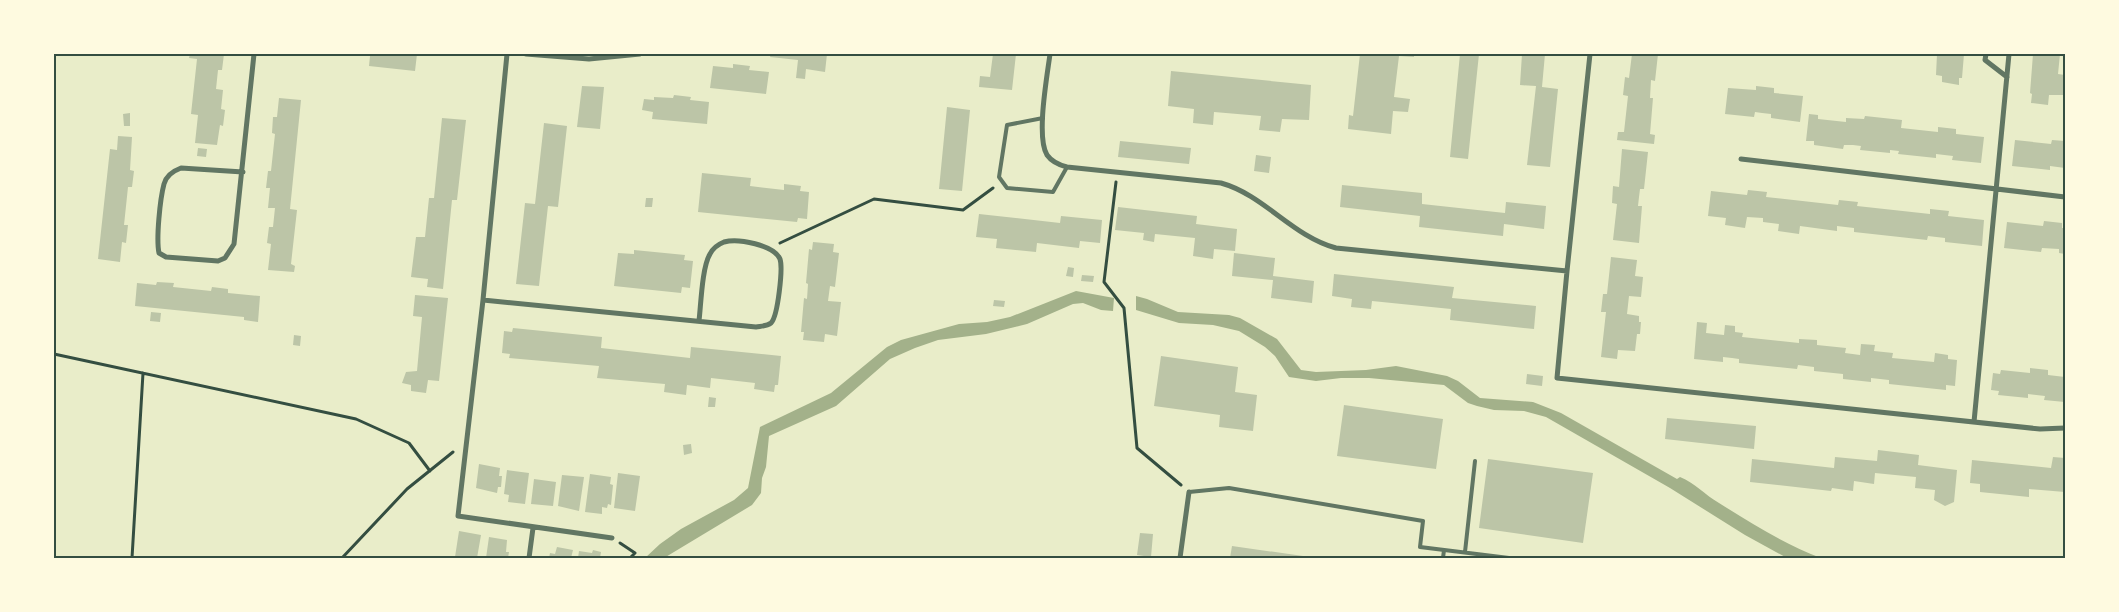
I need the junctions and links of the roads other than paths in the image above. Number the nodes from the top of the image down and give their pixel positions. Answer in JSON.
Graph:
{"nodes":[{"id":1,"x":254,"y":54,"type":"edge"},
{"id":2,"x":507,"y":54,"type":"edge"},
{"id":3,"x":526,"y":54,"type":"edge"},
{"id":4,"x":640,"y":54,"type":"edge"},
{"id":5,"x":1050,"y":54,"type":"edge"},
{"id":6,"x":1590,"y":54,"type":"edge"},
{"id":7,"x":1986,"y":54,"type":"edge"},
{"id":8,"x":2009,"y":54,"type":"edge"},
{"id":9,"x":2007,"y":77,"type":"junction"},
{"id":10,"x":1043,"y":118,"type":"junction"},
{"id":11,"x":1741,"y":159,"type":"dead end"},
{"id":12,"x":1067,"y":167,"type":"junction"},
{"id":13,"x":242,"y":172,"type":"junction"},
{"id":14,"x":1998,"y":190,"type":"junction"},
{"id":15,"x":2065,"y":197,"type":"edge"},
{"id":16,"x":1566,"y":271,"type":"junction"},
{"id":17,"x":483,"y":300,"type":"junction"},
{"id":18,"x":699,"y":321,"type":"junction"},
{"id":19,"x":1974,"y":422,"type":"junction"},
{"id":20,"x":2065,"y":428,"type":"edge"},
{"id":21,"x":1475,"y":461,"type":"dead end"},
{"id":22,"x":1189,"y":492,"type":"joint"},
{"id":23,"x":533,"y":528,"type":"junction"},
{"id":24,"x":612,"y":538,"type":"road end"},
{"id":25,"x":1444,"y":550,"type":"junction"},
{"id":26,"x":1465,"y":552,"type":"junction"},
{"id":27,"x":529,"y":558,"type":"edge"},
{"id":28,"x":1180,"y":558,"type":"edge"},
{"id":29,"x":1443,"y":558,"type":"edge"},
{"id":30,"x":1509,"y":558,"type":"edge"}],
"edges":[{"from":1,"to":13,"type":"street"},
{"from":2,"to":17,"type":"street"},
{"from":3,"to":4,"type":"street"},
{"from":5,"to":10,"type":"street"},
{"from":6,"to":16,"type":"street"},
{"from":7,"to":9,"type":"street"},
{"from":8,"to":9,"type":"street"},
{"from":9,"to":14,"type":"street"},
{"from":10,"to":12,"type":"street"},
{"from":10,"to":12,"type":"lane"},
{"from":11,"to":14,"type":"street"},
{"from":12,"to":16,"type":"street"},
{"from":13,"to":13,"type":"street"},
{"from":14,"to":15,"type":"street"},
{"from":14,"to":19,"type":"street"},
{"from":16,"to":19,"type":"street"},
{"from":17,"to":18,"type":"street"},
{"from":17,"to":23,"type":"street"},
{"from":18,"to":18,"type":"street"},
{"from":19,"to":20,"type":"street"},
{"from":21,"to":26,"type":"lane"},
{"from":22,"to":25,"type":"lane"},
{"from":22,"to":28,"type":"street"},
{"from":23,"to":24,"type":"street"},
{"from":23,"to":27,"type":"street"},
{"from":25,"to":26,"type":"lane"},
{"from":25,"to":29,"type":"lane"},
{"from":26,"to":30,"type":"lane"}]}
